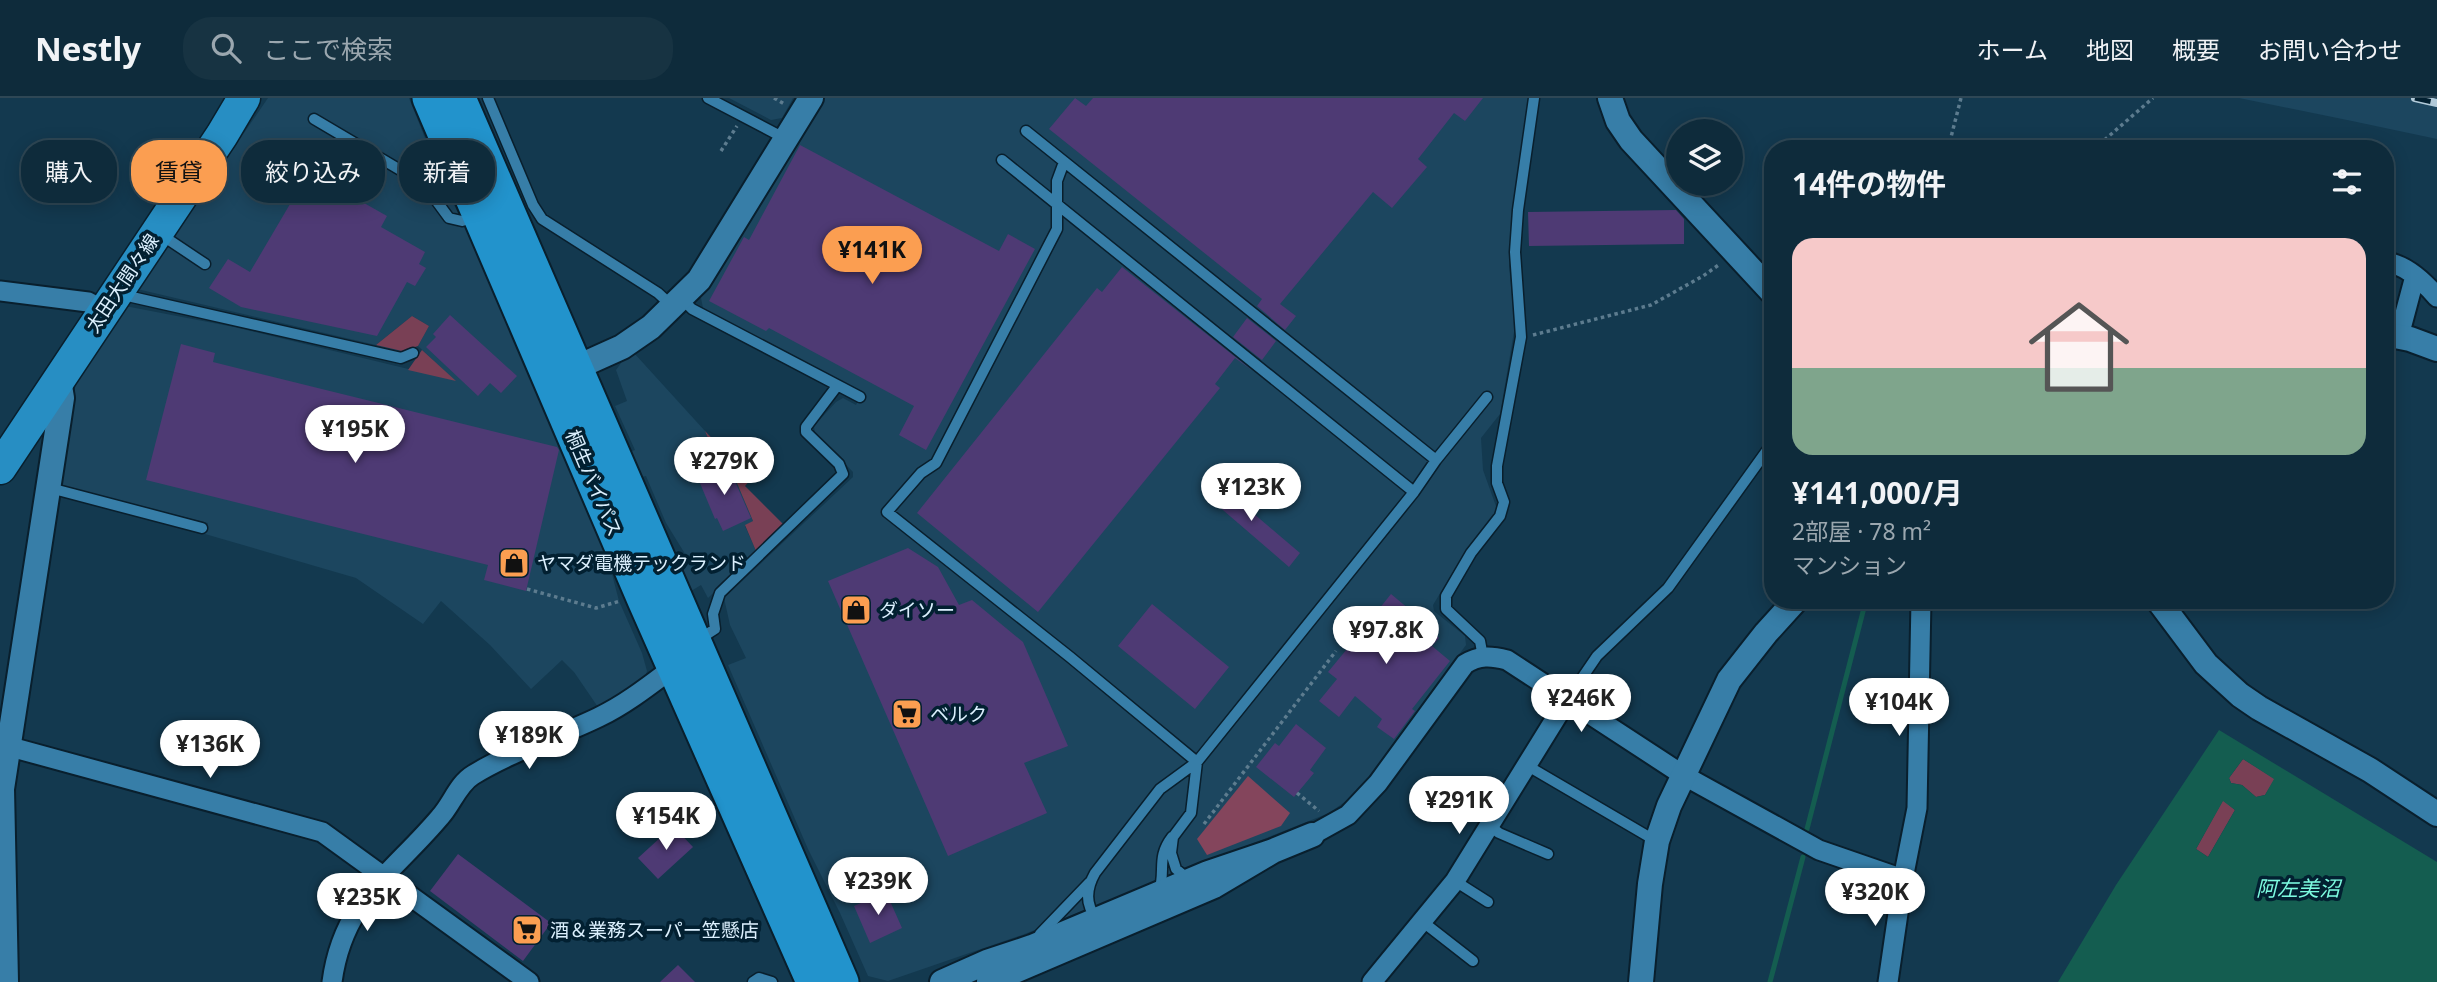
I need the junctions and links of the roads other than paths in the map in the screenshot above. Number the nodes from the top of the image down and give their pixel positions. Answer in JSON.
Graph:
{"nodes":[{"id":1,"x":244,"y":98,"type":"edge"},
{"id":2,"x":429,"y":98,"type":"edge"},
{"id":3,"x":460,"y":98,"type":"edge"},
{"id":4,"x":488,"y":98,"type":"edge"},
{"id":5,"x":708,"y":98,"type":"edge"},
{"id":6,"x":811,"y":98,"type":"edge"},
{"id":7,"x":1534,"y":98,"type":"edge"},
{"id":8,"x":1610,"y":98,"type":"edge"},
{"id":9,"x":314,"y":119,"type":"dead end"},
{"id":10,"x":1026,"y":131,"type":"dead end"},
{"id":11,"x":787,"y":139,"type":"junction"},
{"id":12,"x":1002,"y":160,"type":"dead end"},
{"id":13,"x":1063,"y":162,"type":"junction"},
{"id":14,"x":1058,"y":205,"type":"junction"},
{"id":15,"x":479,"y":216,"type":"junction"},
{"id":16,"x":157,"y":232,"type":"junction"},
{"id":17,"x":205,"y":264,"type":"dead end"},
{"id":18,"x":2394,"y":264,"type":"edge"},
{"id":19,"x":2415,"y":276,"type":"junction"},
{"id":20,"x":1764,"y":283,"type":"edge"},
{"id":21,"x":0,"y":292,"type":"edge"},
{"id":22,"x":2437,"y":297,"type":"edge"},
{"id":23,"x":110,"y":300,"type":"junction"},
{"id":24,"x":678,"y":303,"type":"junction"},
{"id":25,"x":2394,"y":330,"type":"edge"},
{"id":26,"x":2394,"y":336,"type":"edge"},
{"id":27,"x":2437,"y":349,"type":"edge"},
{"id":28,"x":413,"y":353,"type":"dead end"},
{"id":29,"x":562,"y":374,"type":"junction"},
{"id":30,"x":59,"y":380,"type":"junction"},
{"id":31,"x":838,"y":386,"type":"junction"},
{"id":32,"x":860,"y":397,"type":"dead end"},
{"id":33,"x":1487,"y":397,"type":"dead end"},
{"id":34,"x":1764,"y":454,"type":"edge"},
{"id":35,"x":1436,"y":460,"type":"junction"},
{"id":36,"x":0,"y":468,"type":"edge"},
{"id":37,"x":48,"y":488,"type":"junction"},
{"id":38,"x":1414,"y":492,"type":"junction"},
{"id":39,"x":202,"y":528,"type":"dead end"},
{"id":40,"x":1788,"y":609,"type":"edge"},
{"id":41,"x":1921,"y":609,"type":"edge"},
{"id":42,"x":2165,"y":609,"type":"edge"},
{"id":43,"x":695,"y":642,"type":"junction"},
{"id":44,"x":1483,"y":657,"type":"junction"},
{"id":45,"x":674,"y":667,"type":"junction"},
{"id":46,"x":1567,"y":700,"type":"junction"},
{"id":47,"x":7,"y":746,"type":"junction"},
{"id":48,"x":1197,"y":762,"type":"junction"},
{"id":49,"x":1526,"y":765,"type":"junction"},
{"id":50,"x":1683,"y":775,"type":"junction"},
{"id":51,"x":1,"y":808,"type":"edge"},
{"id":52,"x":2437,"y":814,"type":"edge"},
{"id":53,"x":1490,"y":826,"type":"junction"},
{"id":54,"x":1312,"y":835,"type":"joint"},
{"id":55,"x":1172,"y":837,"type":"junction"},
{"id":56,"x":1657,"y":842,"type":"junction"},
{"id":57,"x":1273,"y":851,"type":"junction"},
{"id":58,"x":1548,"y":854,"type":"dead end"},
{"id":59,"x":383,"y":876,"type":"junction"},
{"id":60,"x":1903,"y":879,"type":"junction"},
{"id":61,"x":1192,"y":880,"type":"junction"},
{"id":62,"x":1090,"y":881,"type":"junction"},
{"id":63,"x":1455,"y":881,"type":"junction"},
{"id":64,"x":1488,"y":902,"type":"dead end"},
{"id":65,"x":1156,"y":903,"type":"junction"},
{"id":66,"x":1423,"y":922,"type":"junction"},
{"id":67,"x":1105,"y":924,"type":"junction"},
{"id":68,"x":1473,"y":961,"type":"dead end"},
{"id":69,"x":988,"y":972,"type":"edge"},
{"id":70,"x":6,"y":982,"type":"edge"},
{"id":71,"x":332,"y":982,"type":"edge"},
{"id":72,"x":529,"y":982,"type":"edge"},
{"id":73,"x":753,"y":982,"type":"edge"},
{"id":74,"x":772,"y":982,"type":"edge"},
{"id":75,"x":813,"y":982,"type":"edge"},
{"id":76,"x":842,"y":982,"type":"edge"},
{"id":77,"x":942,"y":982,"type":"edge"},
{"id":78,"x":1372,"y":982,"type":"edge"},
{"id":79,"x":1642,"y":982,"type":"edge"},
{"id":80,"x":1888,"y":982,"type":"edge"}],
"edges":[{"from":1,"to":16,"type":"main road","name":"太田大間々線"},
{"from":2,"to":15,"type":"highway","name":"桐生バイパス"},
{"from":3,"to":29,"type":"highway","name":"桐生バイパス"},
{"from":4,"to":24,"type":"lane"},
{"from":5,"to":11,"type":"lane"},
{"from":6,"to":11,"type":"street"},
{"from":7,"to":44,"type":"lane"},
{"from":8,"to":20,"type":"street"},
{"from":9,"to":15,"type":"lane"},
{"from":10,"to":13,"type":"lane"},
{"from":11,"to":24,"type":"street"},
{"from":12,"to":14,"type":"lane"},
{"from":13,"to":14,"type":"lane"},
{"from":13,"to":35,"type":"lane"},
{"from":14,"to":38,"type":"lane"},
{"from":14,"to":48,"type":"lane"},
{"from":15,"to":29,"type":"highway","name":"桐生バイパス"},
{"from":16,"to":17,"type":"lane"},
{"from":16,"to":23,"type":"main road","name":"太田大間々線"},
{"from":18,"to":19,"type":"street"},
{"from":19,"to":22,"type":"street"},
{"from":19,"to":25,"type":"street"},
{"from":21,"to":23,"type":"street"},
{"from":23,"to":28,"type":"lane"},
{"from":23,"to":30,"type":"main road","name":"太田大間々線"},
{"from":24,"to":29,"type":"street"},
{"from":24,"to":31,"type":"lane"},
{"from":26,"to":27,"type":"street"},
{"from":29,"to":43,"type":"highway","name":"桐生バイパス"},
{"from":29,"to":45,"type":"highway","name":"桐生バイパス"},
{"from":30,"to":36,"type":"main road","name":"太田大間々線"},
{"from":30,"to":37,"type":"street"},
{"from":31,"to":32,"type":"lane"},
{"from":31,"to":43,"type":"lane"},
{"from":33,"to":35,"type":"lane"},
{"from":34,"to":46,"type":"lane"},
{"from":35,"to":38,"type":"lane"},
{"from":37,"to":39,"type":"lane"},
{"from":37,"to":47,"type":"street"},
{"from":38,"to":48,"type":"lane"},
{"from":40,"to":50,"type":"street"},
{"from":41,"to":60,"type":"street"},
{"from":42,"to":52,"type":"street"},
{"from":43,"to":76,"type":"highway","name":"桐生バイパス"},
{"from":44,"to":46,"type":"street"},
{"from":44,"to":54,"type":"street"},
{"from":45,"to":59,"type":"street"},
{"from":45,"to":75,"type":"highway","name":"桐生バイパス"},
{"from":46,"to":49,"type":"street"},
{"from":46,"to":50,"type":"street"},
{"from":47,"to":51,"type":"street"},
{"from":47,"to":59,"type":"street"},
{"from":48,"to":55,"type":"lane"},
{"from":48,"to":62,"type":"lane"},
{"from":49,"to":53,"type":"street"},
{"from":49,"to":56,"type":"lane"},
{"from":50,"to":56,"type":"street"},
{"from":50,"to":60,"type":"street"},
{"from":51,"to":70,"type":"street"},
{"from":53,"to":58,"type":"lane"},
{"from":53,"to":63,"type":"street"},
{"from":54,"to":57,"type":"street"},
{"from":55,"to":61,"type":"lane"},
{"from":55,"to":65,"type":"lane"},
{"from":56,"to":79,"type":"street"},
{"from":57,"to":61,"type":"street"},
{"from":57,"to":65,"type":"street"},
{"from":59,"to":71,"type":"street"},
{"from":59,"to":72,"type":"street"},
{"from":60,"to":80,"type":"street"},
{"from":61,"to":65,"type":"street"},
{"from":62,"to":67,"type":"lane"},
{"from":62,"to":69,"type":"lane"},
{"from":63,"to":64,"type":"lane"},
{"from":63,"to":66,"type":"street"},
{"from":65,"to":67,"type":"street"},
{"from":66,"to":68,"type":"lane"},
{"from":66,"to":78,"type":"street"},
{"from":67,"to":69,"type":"street"},
{"from":69,"to":77,"type":"street"},
{"from":73,"to":74,"type":"lane"}]}
